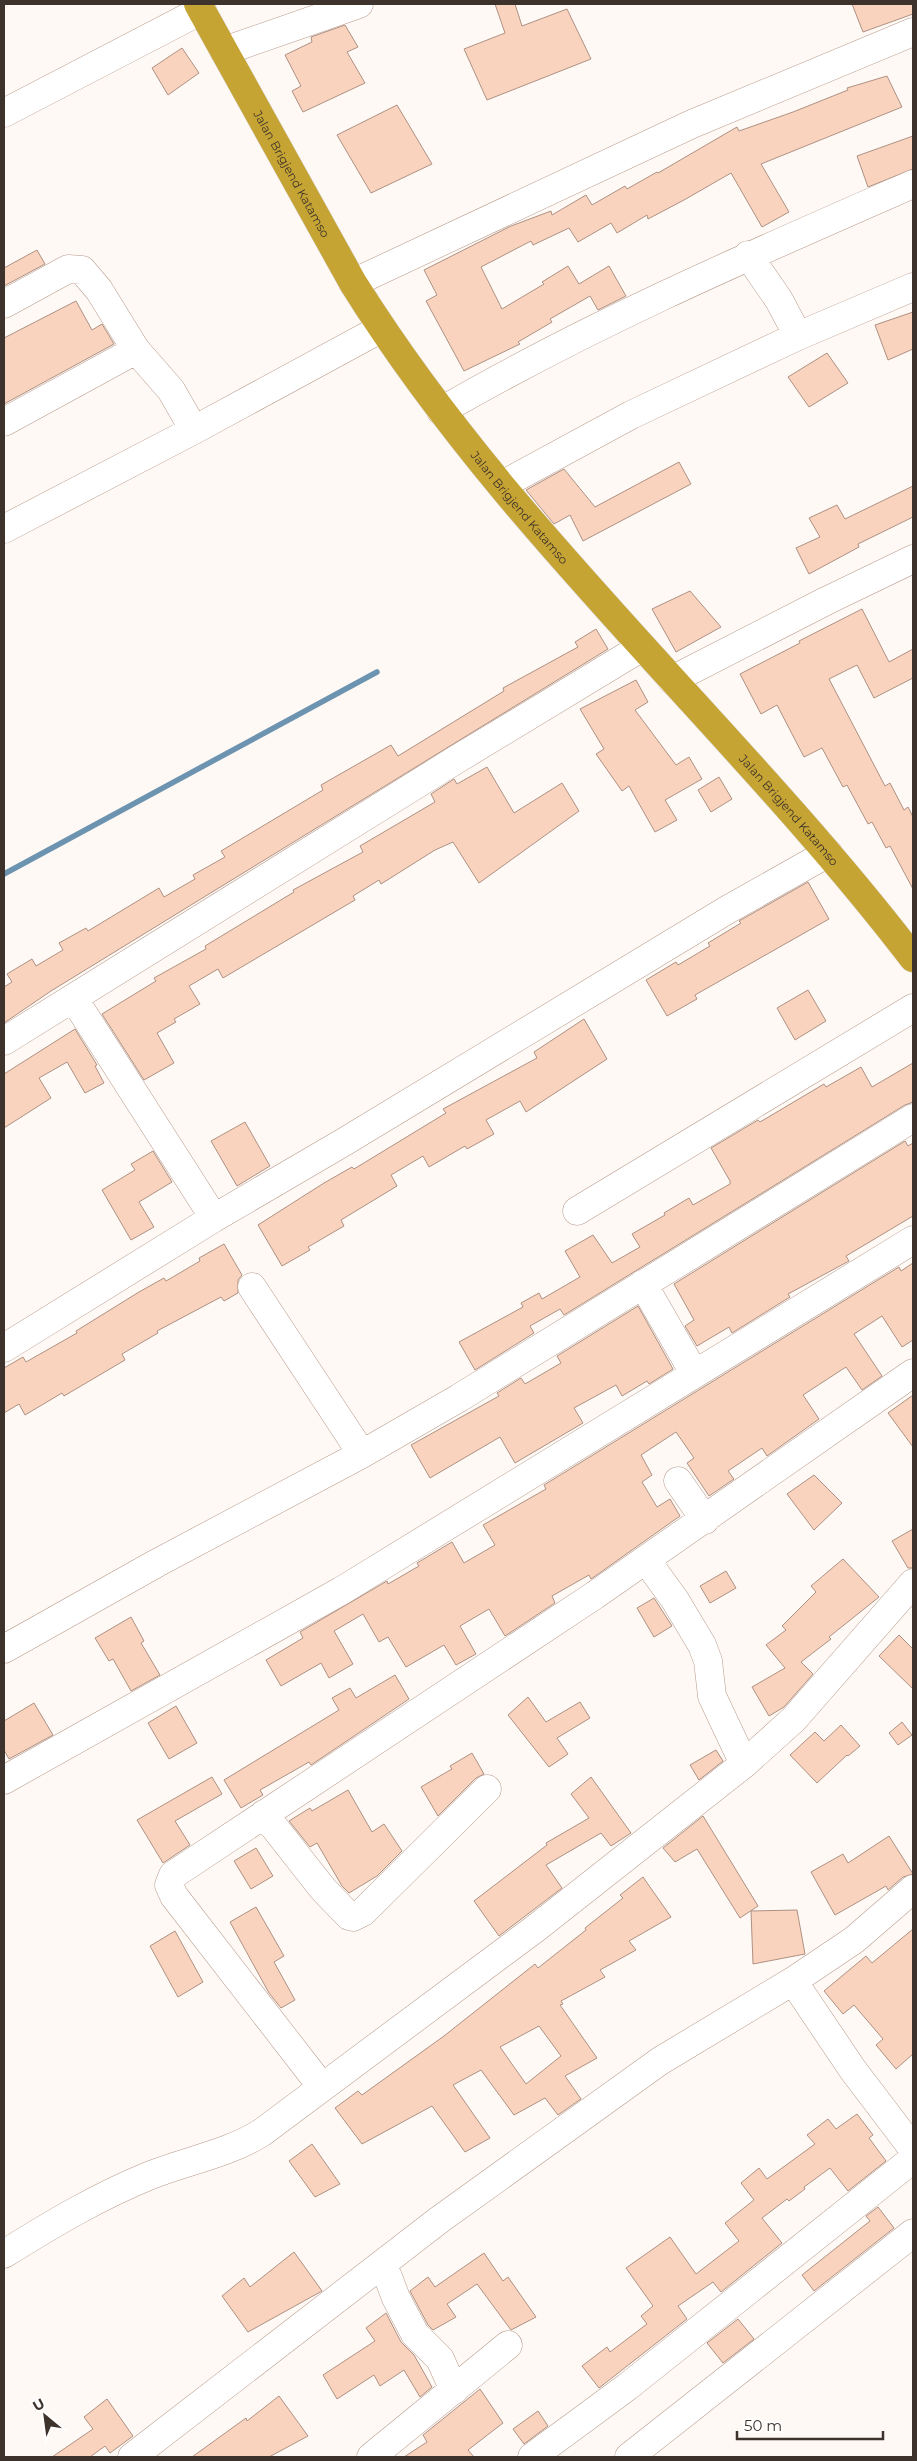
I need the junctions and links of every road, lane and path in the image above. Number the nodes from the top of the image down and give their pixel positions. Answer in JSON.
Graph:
{"nodes":[{"id":1,"x":359,"y":4,"type":"edge"},
{"id":2,"x":200,"y":7,"type":"edge"},
{"id":3,"x":913,"y":32,"type":"edge"},
{"id":4,"x":224,"y":51,"type":"junction"},
{"id":5,"x":4,"y":113,"type":"edge"},
{"id":6,"x":913,"y":184,"type":"edge"},
{"id":7,"x":748,"y":255,"type":"junction"},
{"id":8,"x":353,"y":283,"type":"junction"},
{"id":9,"x":913,"y":287,"type":"edge"},
{"id":10,"x":4,"y":304,"type":"edge"},
{"id":11,"x":382,"y":328,"type":"junction"},
{"id":12,"x":798,"y":336,"type":"junction"},
{"id":13,"x":136,"y":350,"type":"junction"},
{"id":14,"x":441,"y":411,"type":"junction"},
{"id":15,"x":4,"y":422,"type":"edge"},
{"id":16,"x":194,"y":430,"type":"junction"},
{"id":17,"x":502,"y":485,"type":"junction"},
{"id":18,"x":4,"y":529,"type":"edge"},
{"id":19,"x":913,"y":559,"type":"edge"},
{"id":20,"x":642,"y":647,"type":"junction"},
{"id":21,"x":672,"y":680,"type":"junction"},
{"id":22,"x":828,"y":853,"type":"junction"},
{"id":23,"x":913,"y":958,"type":"edge"},
{"id":24,"x":74,"y":999,"type":"junction"},
{"id":25,"x":913,"y":1008,"type":"edge"},
{"id":26,"x":4,"y":1042,"type":"edge"},
{"id":27,"x":913,"y":1118,"type":"edge"},
{"id":28,"x":577,"y":1211,"type":"dead end"},
{"id":29,"x":214,"y":1218,"type":"junction"},
{"id":30,"x":913,"y":1240,"type":"edge"},
{"id":31,"x":643,"y":1284,"type":"junction"},
{"id":32,"x":252,"y":1287,"type":"dead end"},
{"id":33,"x":4,"y":1348,"type":"edge"},
{"id":34,"x":694,"y":1373,"type":"junction"},
{"id":35,"x":913,"y":1373,"type":"edge"},
{"id":36,"x":362,"y":1454,"type":"junction"},
{"id":37,"x":678,"y":1481,"type":"dead end"},
{"id":38,"x":705,"y":1520,"type":"junction"},
{"id":39,"x":646,"y":1560,"type":"junction"},
{"id":40,"x":913,"y":1583,"type":"edge"},
{"id":41,"x":4,"y":1649,"type":"edge"},
{"id":42,"x":744,"y":1764,"type":"junction"},
{"id":43,"x":4,"y":1780,"type":"edge"},
{"id":44,"x":487,"y":1789,"type":"dead end"},
{"id":45,"x":264,"y":1814,"type":"junction"},
{"id":46,"x":913,"y":1889,"type":"edge"},
{"id":47,"x":794,"y":1982,"type":"junction"},
{"id":48,"x":322,"y":2087,"type":"junction"},
{"id":49,"x":913,"y":2149,"type":"edge"},
{"id":50,"x":913,"y":2159,"type":"edge"},
{"id":51,"x":913,"y":2233,"type":"edge"},
{"id":52,"x":4,"y":2254,"type":"edge"},
{"id":53,"x":383,"y":2264,"type":"junction"},
{"id":54,"x":508,"y":2345,"type":"dead end"},
{"id":55,"x":454,"y":2390,"type":"junction"},
{"id":56,"x":132,"y":2457,"type":"edge"},
{"id":57,"x":371,"y":2457,"type":"edge"},
{"id":58,"x":532,"y":2457,"type":"edge"},
{"id":59,"x":629,"y":2457,"type":"edge"}],
"edges":[{"from":1,"to":4,"type":"street"},
{"from":2,"to":4,"type":"highway","name":"Jalan Brigjend Katamso"},
{"from":2,"to":5,"type":"street"},
{"from":3,"to":8,"type":"street"},
{"from":4,"to":8,"type":"highway","name":"Jalan Brigjend Katamso"},
{"from":6,"to":7,"type":"street"},
{"from":7,"to":12,"type":"street"},
{"from":7,"to":14,"type":"street"},
{"from":8,"to":11,"type":"highway","name":"Jalan Brigjend Katamso"},
{"from":9,"to":12,"type":"street"},
{"from":10,"to":13,"type":"street"},
{"from":11,"to":14,"type":"highway","name":"Jalan Brigjend Katamso"},
{"from":11,"to":16,"type":"street"},
{"from":12,"to":17,"type":"street"},
{"from":13,"to":15,"type":"street"},
{"from":13,"to":16,"type":"street"},
{"from":14,"to":17,"type":"highway","name":"Jalan Brigjend Katamso"},
{"from":16,"to":18,"type":"street"},
{"from":17,"to":20,"type":"highway","name":"Jalan Brigjend Katamso"},
{"from":19,"to":21,"type":"street"},
{"from":20,"to":21,"type":"highway","name":"Jalan Brigjend Katamso"},
{"from":20,"to":24,"type":"street"},
{"from":21,"to":22,"type":"highway","name":"Jalan Brigjend Katamso"},
{"from":22,"to":23,"type":"highway","name":"Jalan Brigjend Katamso"},
{"from":22,"to":29,"type":"street"},
{"from":24,"to":26,"type":"street"},
{"from":24,"to":29,"type":"street"},
{"from":25,"to":28,"type":"street"},
{"from":27,"to":31,"type":"street"},
{"from":29,"to":33,"type":"street"},
{"from":30,"to":34,"type":"street"},
{"from":31,"to":34,"type":"street"},
{"from":31,"to":36,"type":"street"},
{"from":32,"to":36,"type":"street"},
{"from":34,"to":43,"type":"street"},
{"from":35,"to":38,"type":"street"},
{"from":36,"to":41,"type":"street"},
{"from":37,"to":38,"type":"street"},
{"from":38,"to":39,"type":"street"},
{"from":39,"to":42,"type":"street"},
{"from":39,"to":45,"type":"street"},
{"from":40,"to":42,"type":"street"},
{"from":42,"to":48,"type":"street"},
{"from":44,"to":45,"type":"street"},
{"from":45,"to":48,"type":"street"},
{"from":46,"to":47,"type":"street"},
{"from":47,"to":49,"type":"street"},
{"from":47,"to":53,"type":"street"},
{"from":48,"to":52,"type":"street"},
{"from":50,"to":58,"type":"street"},
{"from":51,"to":59,"type":"street"},
{"from":53,"to":55,"type":"street"},
{"from":53,"to":56,"type":"street"},
{"from":54,"to":55,"type":"street"},
{"from":55,"to":57,"type":"street"}]}
